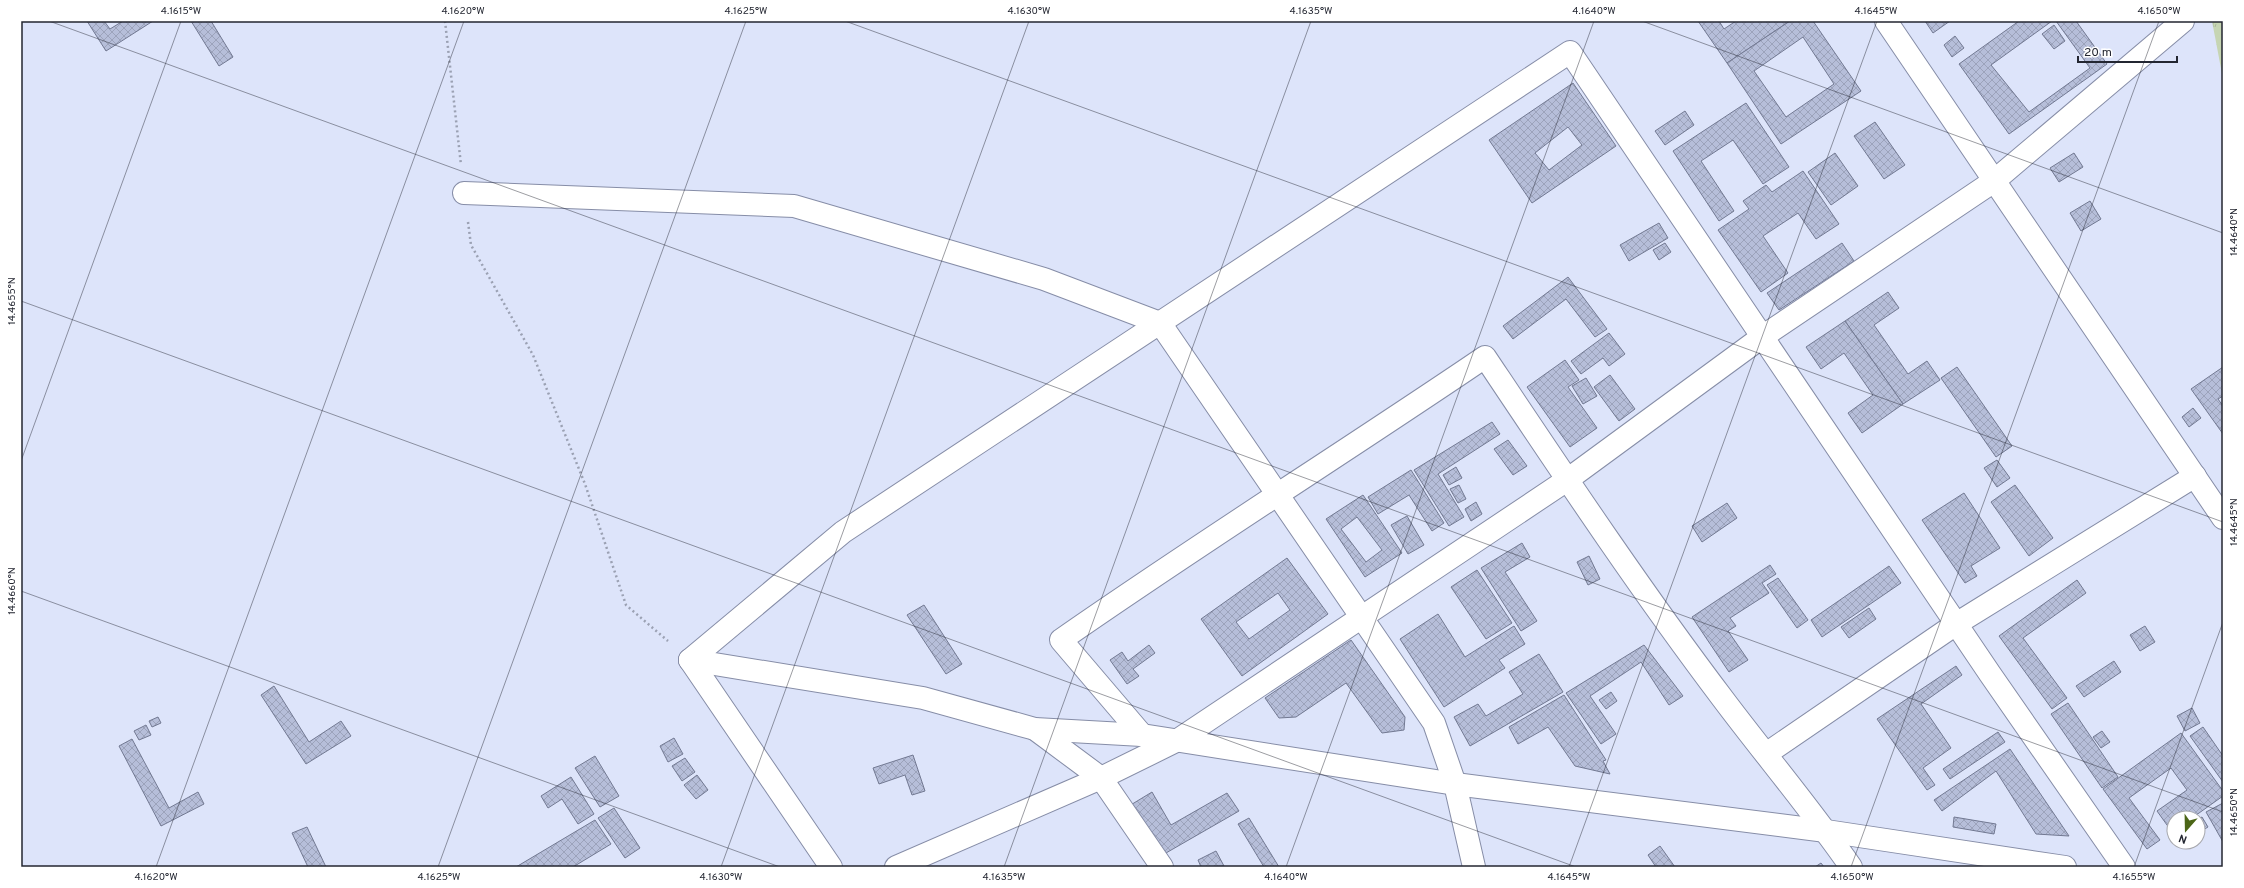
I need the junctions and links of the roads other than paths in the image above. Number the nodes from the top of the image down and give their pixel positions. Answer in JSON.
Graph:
{"nodes":[{"id":1,"x":1886,"y":21,"type":"edge"},
{"id":2,"x":2182,"y":21,"type":"edge"},
{"id":3,"x":1994,"y":181,"type":"junction"},
{"id":4,"x":464,"y":193,"type":"road end"},
{"id":5,"x":1160,"y":323,"type":"junction"},
{"id":6,"x":1762,"y":337,"type":"junction"},
{"id":7,"x":2195,"y":476,"type":"junction"},
{"id":8,"x":1567,"y":480,"type":"junction"},
{"id":9,"x":1278,"y":495,"type":"junction"},
{"id":10,"x":2223,"y":518,"type":"edge"},
{"id":11,"x":1362,"y":617,"type":"junction"},
{"id":12,"x":1956,"y":624,"type":"junction"},
{"id":13,"x":690,"y":660,"type":"junction"},
{"id":14,"x":1035,"y":729,"type":"junction"},
{"id":15,"x":1142,"y":735,"type":"junction"},
{"id":16,"x":1178,"y":740,"type":"junction"},
{"id":17,"x":1766,"y":754,"type":"junction"},
{"id":18,"x":1101,"y":778,"type":"junction"},
{"id":19,"x":1455,"y":784,"type":"junction"},
{"id":20,"x":1826,"y":831,"type":"junction"},
{"id":21,"x":831,"y":867,"type":"edge"},
{"id":22,"x":896,"y":867,"type":"edge"},
{"id":23,"x":1162,"y":867,"type":"edge"},
{"id":24,"x":1474,"y":867,"type":"edge"},
{"id":25,"x":1851,"y":867,"type":"edge"},
{"id":26,"x":2065,"y":867,"type":"edge"},
{"id":27,"x":2124,"y":867,"type":"edge"}],
"edges":[{"from":1,"to":3,"type":"street"},
{"from":2,"to":3,"type":"street"},
{"from":3,"to":6,"type":"street"},
{"from":3,"to":7,"type":"street"},
{"from":4,"to":5,"type":"street"},
{"from":5,"to":6,"type":"street"},
{"from":5,"to":9,"type":"street"},
{"from":5,"to":13,"type":"street"},
{"from":6,"to":8,"type":"street"},
{"from":6,"to":12,"type":"street"},
{"from":7,"to":10,"type":"street"},
{"from":7,"to":12,"type":"street"},
{"from":8,"to":9,"type":"street"},
{"from":8,"to":11,"type":"street"},
{"from":8,"to":17,"type":"street"},
{"from":9,"to":11,"type":"street"},
{"from":9,"to":15,"type":"street"},
{"from":11,"to":16,"type":"street"},
{"from":11,"to":19,"type":"street"},
{"from":12,"to":17,"type":"street"},
{"from":12,"to":27,"type":"street"},
{"from":13,"to":14,"type":"street"},
{"from":13,"to":21,"type":"street"},
{"from":14,"to":15,"type":"street"},
{"from":14,"to":18,"type":"street"},
{"from":15,"to":16,"type":"street"},
{"from":16,"to":18,"type":"street"},
{"from":16,"to":19,"type":"street"},
{"from":17,"to":20,"type":"street"},
{"from":18,"to":22,"type":"street"},
{"from":18,"to":23,"type":"street"},
{"from":19,"to":20,"type":"street"},
{"from":19,"to":24,"type":"street"},
{"from":20,"to":25,"type":"street"},
{"from":20,"to":26,"type":"street"}]}
